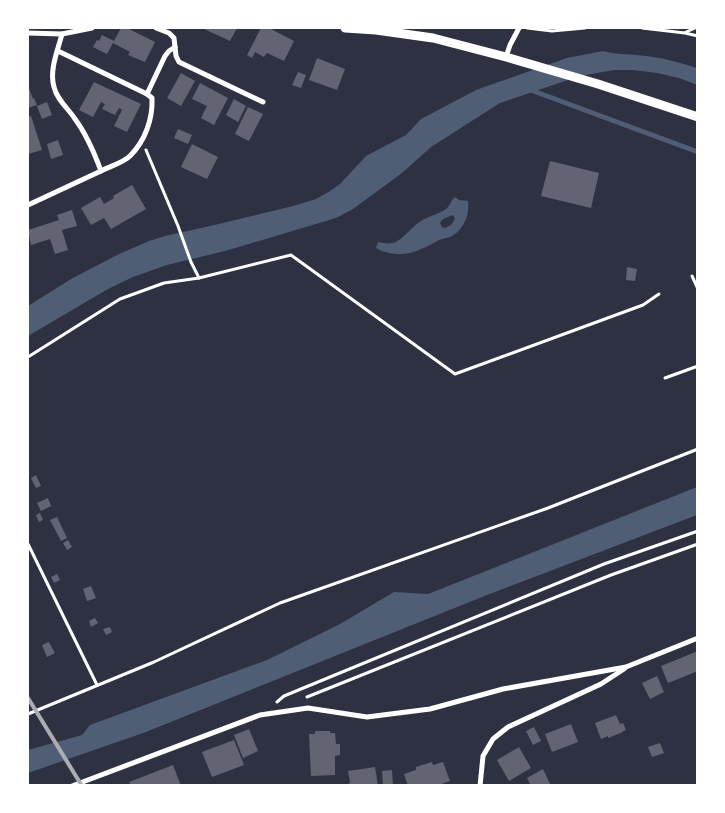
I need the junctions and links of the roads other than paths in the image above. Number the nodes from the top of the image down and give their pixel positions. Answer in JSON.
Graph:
{"nodes":[{"id":1,"x":92,"y":28,"type":"edge"},
{"id":2,"x":156,"y":28,"type":"edge"},
{"id":3,"x":344,"y":28,"type":"edge"},
{"id":4,"x":520,"y":28,"type":"edge"},
{"id":5,"x":28,"y":33,"type":"edge"},
{"id":6,"x":62,"y":34,"type":"junction"},
{"id":7,"x":175,"y":47,"type":"junction"},
{"id":8,"x":58,"y":51,"type":"junction"},
{"id":9,"x":506,"y":57,"type":"junction"},
{"id":10,"x":147,"y":94,"type":"junction"},
{"id":11,"x":263,"y":102,"type":"dead end"},
{"id":12,"x":698,"y":117,"type":"edge"},
{"id":13,"x":101,"y":171,"type":"junction"},
{"id":14,"x":28,"y":205,"type":"edge"},
{"id":15,"x":692,"y":276,"type":"dead end"},
{"id":16,"x":698,"y":289,"type":"edge"},
{"id":17,"x":698,"y":366,"type":"edge"},
{"id":18,"x":665,"y":378,"type":"dead end"},
{"id":19,"x":698,"y":638,"type":"edge"},
{"id":20,"x":626,"y":667,"type":"junction"},
{"id":21,"x":72,"y":786,"type":"edge"},
{"id":22,"x":480,"y":786,"type":"edge"}],
"edges":[{"from":1,"to":6,"type":"street"},
{"from":2,"to":7,"type":"street"},
{"from":3,"to":9,"type":"main road"},
{"from":4,"to":9,"type":"street"},
{"from":5,"to":6,"type":"street"},
{"from":6,"to":8,"type":"street"},
{"from":7,"to":10,"type":"street"},
{"from":7,"to":11,"type":"street"},
{"from":8,"to":10,"type":"street"},
{"from":8,"to":13,"type":"street"},
{"from":9,"to":12,"type":"main road"},
{"from":10,"to":13,"type":"street"},
{"from":13,"to":14,"type":"street"},
{"from":15,"to":16,"type":"lane"},
{"from":17,"to":18,"type":"lane"},
{"from":19,"to":20,"type":"street"},
{"from":20,"to":21,"type":"street"},
{"from":20,"to":22,"type":"street"}]}
